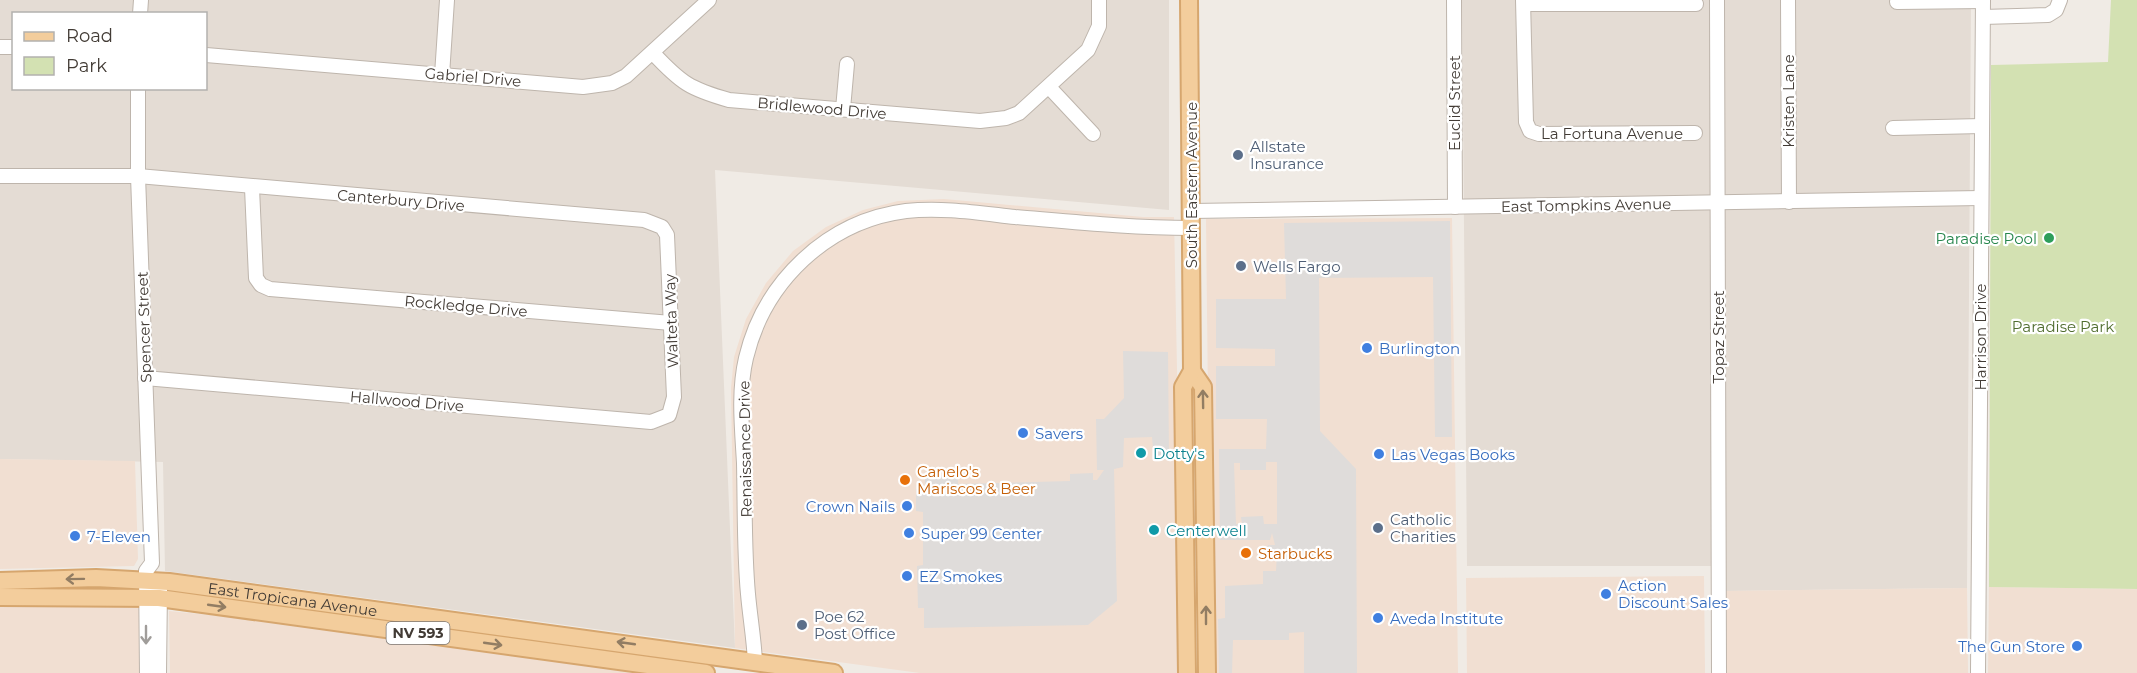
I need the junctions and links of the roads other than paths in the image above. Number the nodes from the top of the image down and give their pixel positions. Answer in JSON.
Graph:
{"nodes":[{"id":1,"x":447,"y":0,"type":"edge"},
{"id":2,"x":709,"y":0,"type":"edge"},
{"id":3,"x":1099,"y":0,"type":"edge"},
{"id":4,"x":1189,"y":0,"type":"edge"},
{"id":5,"x":1454,"y":0,"type":"edge"},
{"id":6,"x":1717,"y":0,"type":"edge"},
{"id":7,"x":1788,"y":0,"type":"edge"},
{"id":8,"x":1983,"y":0,"type":"edge"},
{"id":9,"x":1524,"y":2,"type":"edge"},
{"id":10,"x":1897,"y":2,"type":"dead end"},
{"id":11,"x":1696,"y":4,"type":"dead end"},
{"id":12,"x":2058,"y":5,"type":"edge"},
{"id":13,"x":1983,"y":17,"type":"junction"},
{"id":14,"x":653,"y":53,"type":"junction"},
{"id":15,"x":207,"y":55,"type":"edge"},
{"id":16,"x":847,"y":64,"type":"dead end"},
{"id":17,"x":442,"y":75,"type":"junction"},
{"id":18,"x":1049,"y":87,"type":"junction"},
{"id":19,"x":138,"y":90,"type":"edge"},
{"id":20,"x":843,"y":109,"type":"junction"},
{"id":21,"x":1982,"y":126,"type":"junction"},
{"id":22,"x":1893,"y":128,"type":"dead end"},
{"id":23,"x":1695,"y":133,"type":"dead end"},
{"id":24,"x":1093,"y":134,"type":"dead end"},
{"id":25,"x":0,"y":176,"type":"edge"},
{"id":26,"x":138,"y":176,"type":"junction"},
{"id":27,"x":252,"y":188,"type":"junction"},
{"id":28,"x":1981,"y":198,"type":"junction"},
{"id":29,"x":1789,"y":202,"type":"junction"},
{"id":30,"x":1718,"y":203,"type":"junction"},
{"id":31,"x":1455,"y":207,"type":"junction"},
{"id":32,"x":1192,"y":211,"type":"junction"},
{"id":33,"x":662,"y":227,"type":"joint"},
{"id":34,"x":1191,"y":228,"type":"junction"},
{"id":35,"x":671,"y":323,"type":"junction"},
{"id":36,"x":1192,"y":370,"type":"junction"},
{"id":37,"x":145,"y":378,"type":"junction"},
{"id":38,"x":1183,"y":403,"type":"junction"},
{"id":39,"x":669,"y":415,"type":"joint"},
{"id":40,"x":1204,"y":455,"type":"junction"},
{"id":41,"x":1183,"y":484,"type":"junction"},
{"id":42,"x":1205,"y":541,"type":"junction"},
{"id":43,"x":153,"y":575,"type":"junction"},
{"id":44,"x":0,"y":581,"type":"edge"},
{"id":45,"x":0,"y":597,"type":"edge"},
{"id":46,"x":153,"y":598,"type":"junction"},
{"id":47,"x":422,"y":616,"type":"junction"},
{"id":48,"x":350,"y":624,"type":"junction"},
{"id":49,"x":495,"y":626,"type":"junction"},
{"id":50,"x":407,"y":632,"type":"junction"},
{"id":51,"x":684,"y":651,"type":"junction"},
{"id":52,"x":721,"y":657,"type":"junction"},
{"id":53,"x":634,"y":662,"type":"junction"},
{"id":54,"x":755,"y":662,"type":"junction"},
{"id":55,"x":676,"y":671,"type":"edge"},
{"id":56,"x":147,"y":673,"type":"edge"},
{"id":57,"x":159,"y":673,"type":"edge"},
{"id":58,"x":706,"y":673,"type":"edge"},
{"id":59,"x":834,"y":673,"type":"edge"},
{"id":60,"x":1187,"y":673,"type":"edge"},
{"id":61,"x":1207,"y":673,"type":"edge"},
{"id":62,"x":1719,"y":673,"type":"edge"},
{"id":63,"x":1978,"y":673,"type":"edge"}],
"edges":[{"from":1,"to":17,"type":"street"},
{"from":2,"to":14,"type":"street","name":"Gabriel Drive"},
{"from":3,"to":18,"type":"street"},
{"from":4,"to":32,"type":"main road","name":"South Eastern Avenue"},
{"from":5,"to":31,"type":"street","name":"Euclid Street"},
{"from":6,"to":30,"type":"street","name":"Topaz Street"},
{"from":7,"to":29,"type":"street","name":"Kristen Lane"},
{"from":8,"to":10,"type":"street"},
{"from":8,"to":13,"type":"street","name":"Harrison Drive"},
{"from":9,"to":11,"type":"street"},
{"from":9,"to":23,"type":"street","name":"La Fortuna Avenue"},
{"from":12,"to":13,"type":"street"},
{"from":13,"to":21,"type":"street","name":"Harrison Drive"},
{"from":14,"to":17,"type":"street","name":"Gabriel Drive"},
{"from":14,"to":20,"type":"street","name":"Bridlewood Drive"},
{"from":15,"to":17,"type":"street","name":"Gabriel Drive"},
{"from":16,"to":20,"type":"street"},
{"from":18,"to":20,"type":"street","name":"Bridlewood Drive"},
{"from":18,"to":24,"type":"street"},
{"from":19,"to":26,"type":"street","name":"Spencer Street"},
{"from":21,"to":22,"type":"street"},
{"from":21,"to":28,"type":"street","name":"Harrison Drive"},
{"from":25,"to":26,"type":"street","name":"Canterbury Drive"},
{"from":26,"to":27,"type":"street","name":"Canterbury Drive"},
{"from":26,"to":37,"type":"street","name":"Spencer Street"},
{"from":27,"to":33,"type":"street","name":"Canterbury Drive"},
{"from":27,"to":35,"type":"street","name":"Rockledge Drive"},
{"from":28,"to":29,"type":"street","name":"East Tompkins Avenue"},
{"from":28,"to":63,"type":"street","name":"Harrison Drive"},
{"from":29,"to":30,"type":"street","name":"East Tompkins Avenue"},
{"from":30,"to":31,"type":"street","name":"East Tompkins Avenue"},
{"from":30,"to":62,"type":"street","name":"Topaz Street"},
{"from":31,"to":32,"type":"street","name":"East Tompkins Avenue"},
{"from":32,"to":34,"type":"main road","name":"South Eastern Avenue"},
{"from":33,"to":35,"type":"street","name":"Walteta Way"},
{"from":34,"to":36,"type":"main road","name":"South Eastern Avenue"},
{"from":34,"to":54,"type":"street","name":"Renaissance Drive"},
{"from":35,"to":39,"type":"street","name":"Walteta Way"},
{"from":36,"to":38,"type":"main road","name":"South Eastern Avenue"},
{"from":40,"to":36,"type":"main road","name":"South Eastern Avenue","one_way":true},
{"from":37,"to":39,"type":"street","name":"Hallwood Drive"},
{"from":37,"to":43,"type":"street","name":"Spencer Street"},
{"from":38,"to":40,"type":"main road"},
{"from":38,"to":41,"type":"main road","name":"South Eastern Avenue"},
{"from":40,"to":42,"type":"main road","name":"South Eastern Avenue"},
{"from":41,"to":42,"type":"main road"},
{"from":41,"to":60,"type":"main road","name":"South Eastern Avenue"},
{"from":61,"to":42,"type":"main road","name":"South Eastern Avenue","one_way":true},
{"from":43,"to":44,"type":"main road","name":"East Tropicana Avenue","number":"NV 593","one_way":true},
{"from":43,"to":46,"type":"street","name":"Spencer Street"},
{"from":43,"to":47,"type":"main road","name":"East Tropicana Avenue","number":"NV 593"},
{"from":45,"to":46,"type":"main road","name":"East Tropicana Avenue","number":"NV 593"},
{"from":46,"to":48,"type":"main road","name":"East Tropicana Avenue","number":"NV 593","one_way":true},
{"from":46,"to":56,"type":"street","name":"Spencer Street","one_way":true},
{"from":46,"to":57,"type":"street","name":"Spencer Street"},
{"from":47,"to":48,"type":"main road"},
{"from":47,"to":49,"type":"main road","name":"East Tropicana Avenue","number":"NV 593"},
{"from":48,"to":50,"type":"main road","name":"East Tropicana Avenue","number":"NV 593"},
{"from":49,"to":50,"type":"main road"},
{"from":51,"to":49,"type":"main road","name":"East Tropicana Avenue","number":"NV 593","one_way":true},
{"from":50,"to":53,"type":"main road","name":"East Tropicana Avenue","number":"NV 593","one_way":true},
{"from":51,"to":52,"type":"main road","name":"East Tropicana Avenue","number":"NV 593"},
{"from":51,"to":53,"type":"main road"},
{"from":52,"to":54,"type":"main road","name":"East Tropicana Avenue","number":"NV 593"},
{"from":52,"to":55,"type":"main road"},
{"from":53,"to":55,"type":"main road","name":"East Tropicana Avenue","number":"NV 593"},
{"from":54,"to":59,"type":"main road","name":"East Tropicana Avenue","number":"NV 593"},
{"from":55,"to":58,"type":"main road","name":"East Tropicana Avenue","number":"NV 593"}]}
